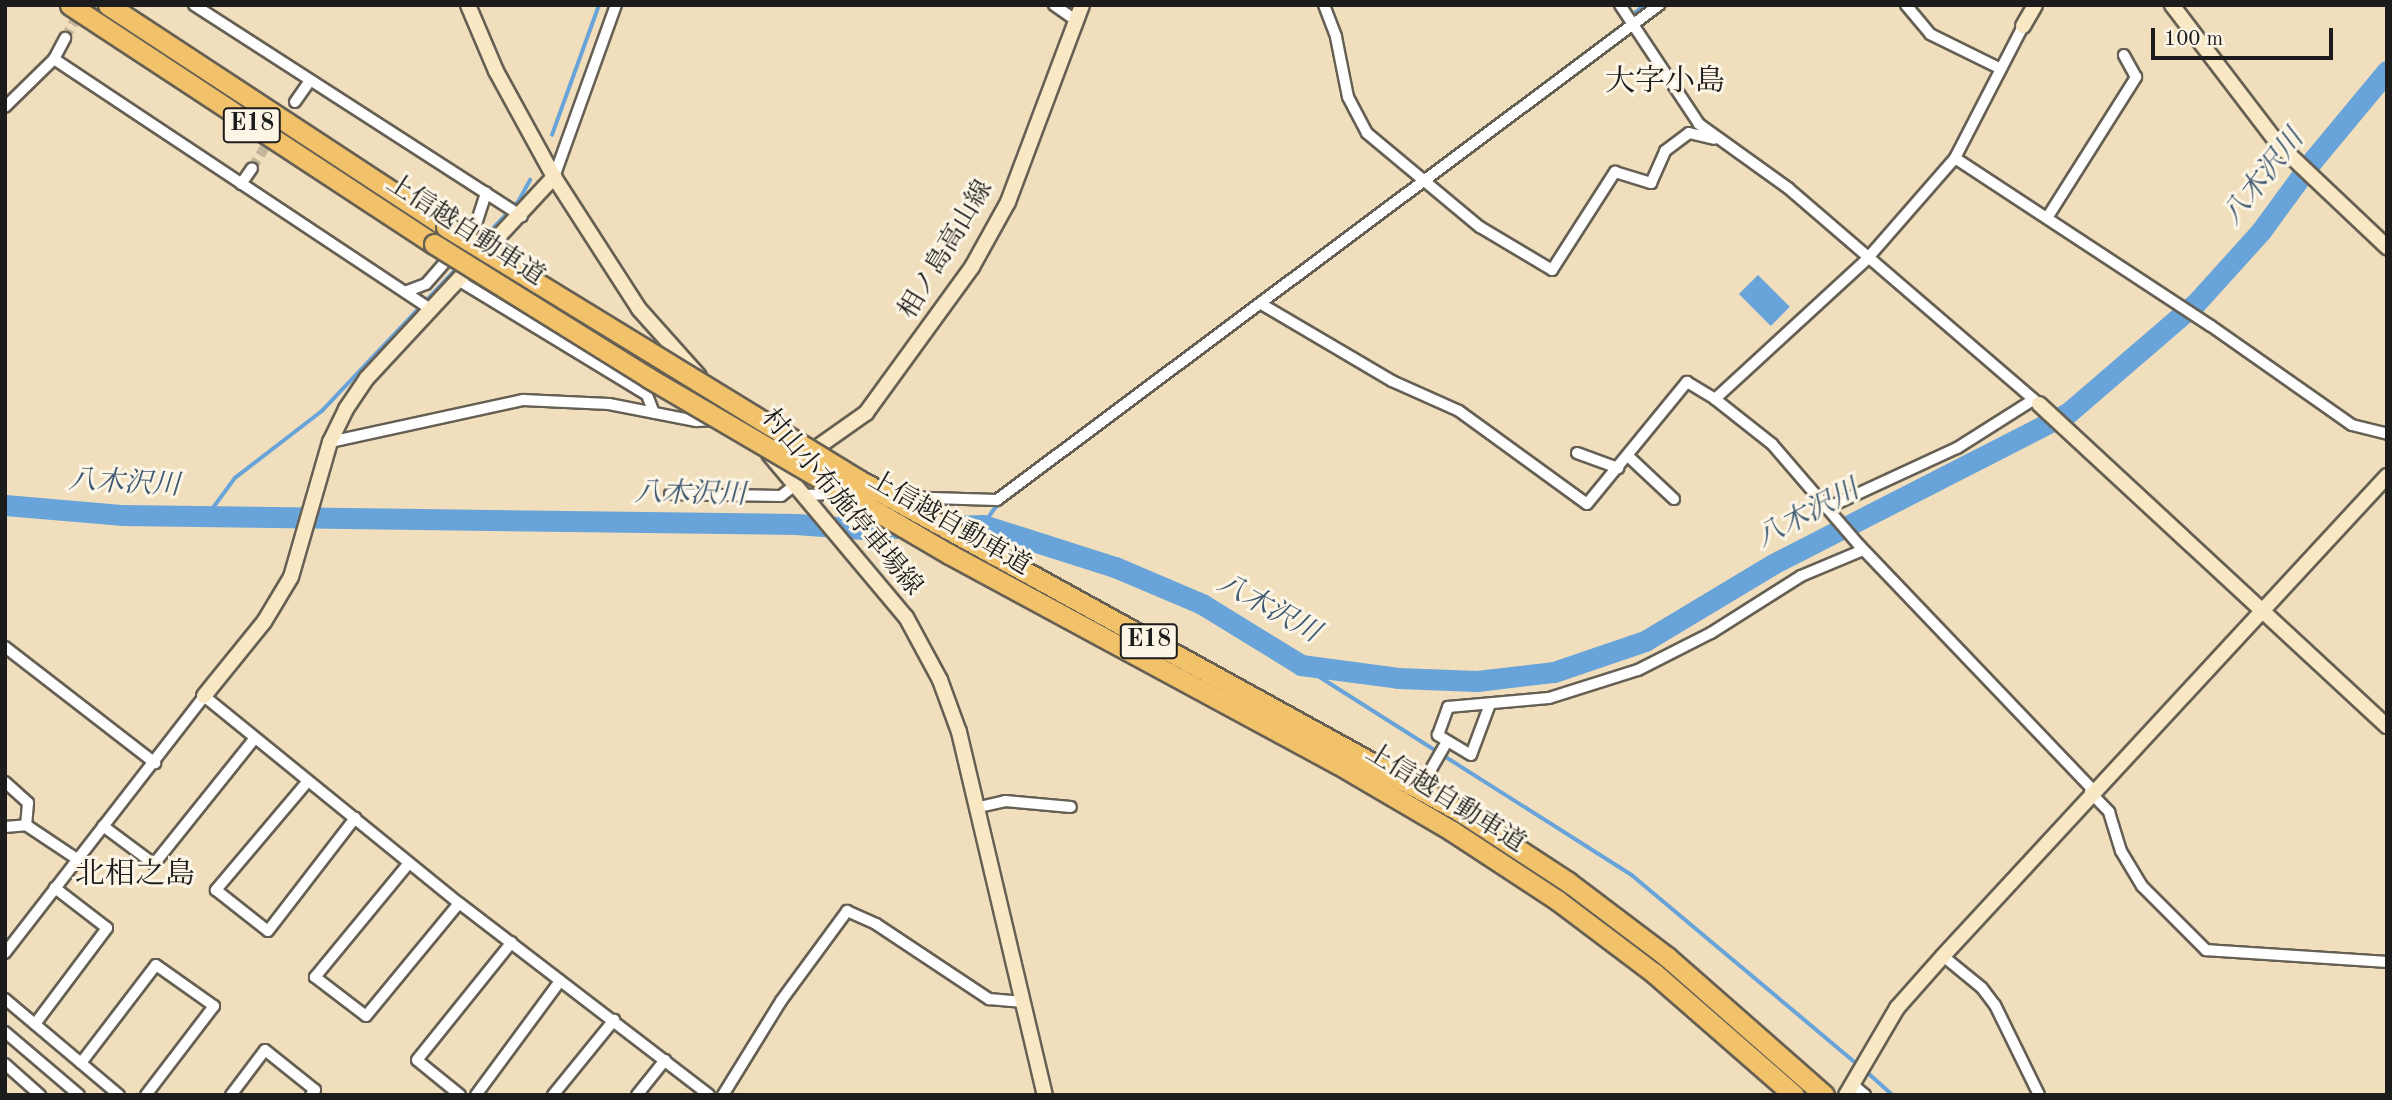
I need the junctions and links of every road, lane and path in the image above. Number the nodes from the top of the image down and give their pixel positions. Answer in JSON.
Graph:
{"nodes":[{"id":1,"x":70,"y":5,"type":"edge"},
{"id":2,"x":108,"y":5,"type":"edge"},
{"id":3,"x":194,"y":5,"type":"edge"},
{"id":4,"x":468,"y":5,"type":"edge"},
{"id":5,"x":616,"y":5,"type":"edge"},
{"id":6,"x":1054,"y":5,"type":"edge"},
{"id":7,"x":1083,"y":5,"type":"edge"},
{"id":8,"x":1324,"y":5,"type":"edge"},
{"id":9,"x":1620,"y":5,"type":"edge"},
{"id":10,"x":1659,"y":5,"type":"edge"},
{"id":11,"x":1906,"y":5,"type":"edge"},
{"id":12,"x":2035,"y":5,"type":"edge"},
{"id":13,"x":2172,"y":5,"type":"edge"},
{"id":14,"x":1073,"y":19,"type":"junction"},
{"id":15,"x":1632,"y":26,"type":"junction"},
{"id":16,"x":2023,"y":26,"type":"joint"},
{"id":17,"x":65,"y":38,"type":"tunnel mouth"},
{"id":18,"x":2124,"y":55,"type":"dead end"},
{"id":19,"x":54,"y":59,"type":"junction"},
{"id":20,"x":2001,"y":69,"type":"junction"},
{"id":21,"x":309,"y":82,"type":"junction"},
{"id":22,"x":295,"y":102,"type":"dead end"},
{"id":23,"x":5,"y":107,"type":"edge"},
{"id":24,"x":1714,"y":139,"type":"junction"},
{"id":25,"x":1955,"y":158,"type":"junction"},
{"id":26,"x":252,"y":168,"type":"tunnel mouth"},
{"id":27,"x":554,"y":177,"type":"junction"},
{"id":28,"x":1425,"y":183,"type":"junction"},
{"id":29,"x":241,"y":184,"type":"junction"},
{"id":30,"x":486,"y":193,"type":"junction"},
{"id":31,"x":515,"y":212,"type":"junction"},
{"id":32,"x":2047,"y":218,"type":"junction"},
{"id":33,"x":2387,"y":247,"type":"edge"},
{"id":34,"x":1867,"y":259,"type":"junction"},
{"id":35,"x":458,"y":280,"type":"junction"},
{"id":36,"x":405,"y":292,"type":"junction"},
{"id":37,"x":1264,"y":305,"type":"junction"},
{"id":38,"x":426,"y":306,"type":"junction"},
{"id":39,"x":1715,"y":398,"type":"junction"},
{"id":40,"x":2036,"y":402,"type":"junction"},
{"id":41,"x":654,"y":413,"type":"junction"},
{"id":42,"x":737,"y":419,"type":"junction"},
{"id":43,"x":2387,"y":434,"type":"edge"},
{"id":44,"x":330,"y":442,"type":"junction"},
{"id":45,"x":1577,"y":453,"type":"dead end"},
{"id":46,"x":1628,"y":456,"type":"junction"},
{"id":47,"x":782,"y":468,"type":"junction"},
{"id":48,"x":1618,"y":468,"type":"junction"},
{"id":49,"x":2387,"y":475,"type":"edge"},
{"id":50,"x":802,"y":493,"type":"junction"},
{"id":51,"x":670,"y":494,"type":"dead end"},
{"id":52,"x":1674,"y":499,"type":"dead end"},
{"id":53,"x":1827,"y":508,"type":"junction"},
{"id":54,"x":1861,"y":547,"type":"junction"},
{"id":55,"x":2261,"y":610,"type":"junction"},
{"id":56,"x":5,"y":647,"type":"edge"},
{"id":57,"x":204,"y":696,"type":"junction"},
{"id":58,"x":1490,"y":704,"type":"junction"},
{"id":59,"x":2387,"y":726,"type":"edge"},
{"id":60,"x":254,"y":739,"type":"junction"},
{"id":61,"x":1447,"y":741,"type":"junction"},
{"id":62,"x":155,"y":763,"type":"junction"},
{"id":63,"x":1430,"y":771,"type":"dead end"},
{"id":64,"x":308,"y":781,"type":"junction"},
{"id":65,"x":5,"y":782,"type":"edge"},
{"id":66,"x":2092,"y":791,"type":"junction"},
{"id":67,"x":1071,"y":807,"type":"dead end"},
{"id":68,"x":975,"y":808,"type":"junction"},
{"id":69,"x":355,"y":818,"type":"junction"},
{"id":70,"x":26,"y":825,"type":"junction"},
{"id":71,"x":103,"y":826,"type":"junction"},
{"id":72,"x":5,"y":827,"type":"edge"},
{"id":73,"x":77,"y":859,"type":"junction"},
{"id":74,"x":409,"y":863,"type":"junction"},
{"id":75,"x":55,"y":888,"type":"junction"},
{"id":76,"x":459,"y":903,"type":"junction"},
{"id":77,"x":512,"y":942,"type":"junction"},
{"id":78,"x":5,"y":953,"type":"edge"},
{"id":79,"x":1943,"y":956,"type":"junction"},
{"id":80,"x":2387,"y":962,"type":"edge"},
{"id":81,"x":560,"y":981,"type":"junction"},
{"id":82,"x":5,"y":999,"type":"edge"},
{"id":83,"x":1023,"y":1002,"type":"junction"},
{"id":84,"x":614,"y":1020,"type":"junction"},
{"id":85,"x":35,"y":1024,"type":"junction"},
{"id":86,"x":5,"y":1032,"type":"edge"},
{"id":87,"x":665,"y":1060,"type":"junction"},
{"id":88,"x":81,"y":1063,"type":"junction"},
{"id":89,"x":5,"y":1064,"type":"edge"},
{"id":90,"x":1851,"y":1085,"type":"edge"},
{"id":91,"x":728,"y":1093,"type":"edge"},
{"id":92,"x":40,"y":1095,"type":"edge"},
{"id":93,"x":79,"y":1095,"type":"edge"},
{"id":94,"x":119,"y":1095,"type":"edge"},
{"id":95,"x":146,"y":1095,"type":"edge"},
{"id":96,"x":231,"y":1095,"type":"edge"},
{"id":97,"x":311,"y":1095,"type":"edge"},
{"id":98,"x":460,"y":1095,"type":"edge"},
{"id":99,"x":476,"y":1095,"type":"edge"},
{"id":100,"x":553,"y":1095,"type":"edge"},
{"id":101,"x":637,"y":1095,"type":"edge"},
{"id":102,"x":709,"y":1095,"type":"edge"},
{"id":103,"x":1045,"y":1095,"type":"edge"},
{"id":104,"x":1794,"y":1095,"type":"edge"},
{"id":105,"x":1824,"y":1095,"type":"edge"},
{"id":106,"x":1865,"y":1095,"type":"edge"},
{"id":107,"x":2039,"y":1095,"type":"edge"}],
"edges":[{"from":1,"to":104,"type":"highway","name":"上信越自動車道","number":"E18","bridge":true},
{"from":2,"to":105,"type":"highway","name":"上信越自動車道","number":"E18","bridge":true},
{"from":3,"to":21,"type":"street"},
{"from":4,"to":27,"type":"street","name":"村山小布施停車場線"},
{"from":5,"to":27,"type":"street"},
{"from":6,"to":14,"type":"street"},
{"from":7,"to":14,"type":"street","name":"相ノ島高山線"},
{"from":8,"to":28,"type":"street"},
{"from":9,"to":15,"type":"street"},
{"from":10,"to":15,"type":"street"},
{"from":11,"to":20,"type":"street"},
{"from":12,"to":16,"type":"street"},
{"from":13,"to":33,"type":"street"},
{"from":14,"to":47,"type":"street","name":"相ノ島高山線"},
{"from":15,"to":24,"type":"street"},
{"from":15,"to":28,"type":"street"},
{"from":16,"to":20,"type":"street"},
{"from":17,"to":19,"type":"street"},
{"from":18,"to":32,"type":"street"},
{"from":19,"to":23,"type":"street"},
{"from":19,"to":29,"type":"street"},
{"from":20,"to":25,"type":"street"},
{"from":21,"to":22,"type":"street"},
{"from":21,"to":30,"type":"street"},
{"from":24,"to":28,"type":"street"},
{"from":24,"to":34,"type":"street"},
{"from":25,"to":32,"type":"street"},
{"from":25,"to":34,"type":"street"},
{"from":26,"to":29,"type":"street"},
{"from":27,"to":31,"type":"street"},
{"from":27,"to":42,"type":"street","name":"村山小布施停車場線"},
{"from":28,"to":37,"type":"street"},
{"from":29,"to":36,"type":"street"},
{"from":30,"to":31,"type":"street"},
{"from":30,"to":36,"type":"street"},
{"from":31,"to":35,"type":"street"},
{"from":32,"to":43,"type":"street"},
{"from":34,"to":39,"type":"street"},
{"from":34,"to":40,"type":"street"},
{"from":35,"to":38,"type":"street"},
{"from":35,"to":41,"type":"street"},
{"from":36,"to":38,"type":"street"},
{"from":37,"to":48,"type":"street"},
{"from":37,"to":50,"type":"street"},
{"from":38,"to":44,"type":"street"},
{"from":39,"to":46,"type":"street"},
{"from":39,"to":53,"type":"street"},
{"from":40,"to":53,"type":"street"},
{"from":40,"to":55,"type":"street"},
{"from":41,"to":42,"type":"street"},
{"from":41,"to":44,"type":"street"},
{"from":42,"to":47,"type":"street","name":"村山小布施停車場線"},
{"from":44,"to":57,"type":"street"},
{"from":45,"to":48,"type":"street"},
{"from":46,"to":48,"type":"street"},
{"from":46,"to":52,"type":"street"},
{"from":47,"to":50,"type":"street","name":"村山小布施停車場線"},
{"from":49,"to":55,"type":"street"},
{"from":50,"to":51,"type":"street"},
{"from":50,"to":68,"type":"street","name":"村山小布施停車場線"},
{"from":53,"to":54,"type":"street"},
{"from":54,"to":58,"type":"street"},
{"from":54,"to":66,"type":"street"},
{"from":55,"to":59,"type":"street"},
{"from":55,"to":66,"type":"street"},
{"from":56,"to":62,"type":"street"},
{"from":57,"to":60,"type":"street"},
{"from":57,"to":62,"type":"street"},
{"from":58,"to":61,"type":"street"},
{"from":58,"to":61,"type":"street"},
{"from":60,"to":64,"type":"street"},
{"from":60,"to":71,"type":"street"},
{"from":61,"to":63,"type":"street"},
{"from":62,"to":71,"type":"street"},
{"from":64,"to":69,"type":"street"},
{"from":64,"to":69,"type":"street"},
{"from":65,"to":70,"type":"street"},
{"from":66,"to":79,"type":"street"},
{"from":66,"to":80,"type":"street"},
{"from":67,"to":68,"type":"street"},
{"from":68,"to":83,"type":"street","name":"村山小布施停車場線"},
{"from":69,"to":74,"type":"street"},
{"from":70,"to":72,"type":"street"},
{"from":70,"to":73,"type":"street"},
{"from":71,"to":73,"type":"street"},
{"from":73,"to":75,"type":"street"},
{"from":74,"to":76,"type":"street"},
{"from":74,"to":76,"type":"street"},
{"from":75,"to":78,"type":"street"},
{"from":75,"to":85,"type":"street"},
{"from":76,"to":77,"type":"street"},
{"from":77,"to":81,"type":"street"},
{"from":77,"to":98,"type":"street"},
{"from":79,"to":90,"type":"street"},
{"from":79,"to":107,"type":"street"},
{"from":81,"to":84,"type":"street"},
{"from":81,"to":99,"type":"street"},
{"from":82,"to":85,"type":"street"},
{"from":83,"to":91,"type":"street"},
{"from":83,"to":103,"type":"street","name":"村山小布施停車場線"},
{"from":84,"to":87,"type":"street"},
{"from":84,"to":100,"type":"street"},
{"from":85,"to":88,"type":"street"},
{"from":86,"to":93,"type":"street"},
{"from":87,"to":101,"type":"street"},
{"from":87,"to":102,"type":"street"},
{"from":88,"to":94,"type":"street"},
{"from":88,"to":95,"type":"street"},
{"from":89,"to":92,"type":"street"},
{"from":90,"to":106,"type":"street"},
{"from":96,"to":97,"type":"street"}]}
